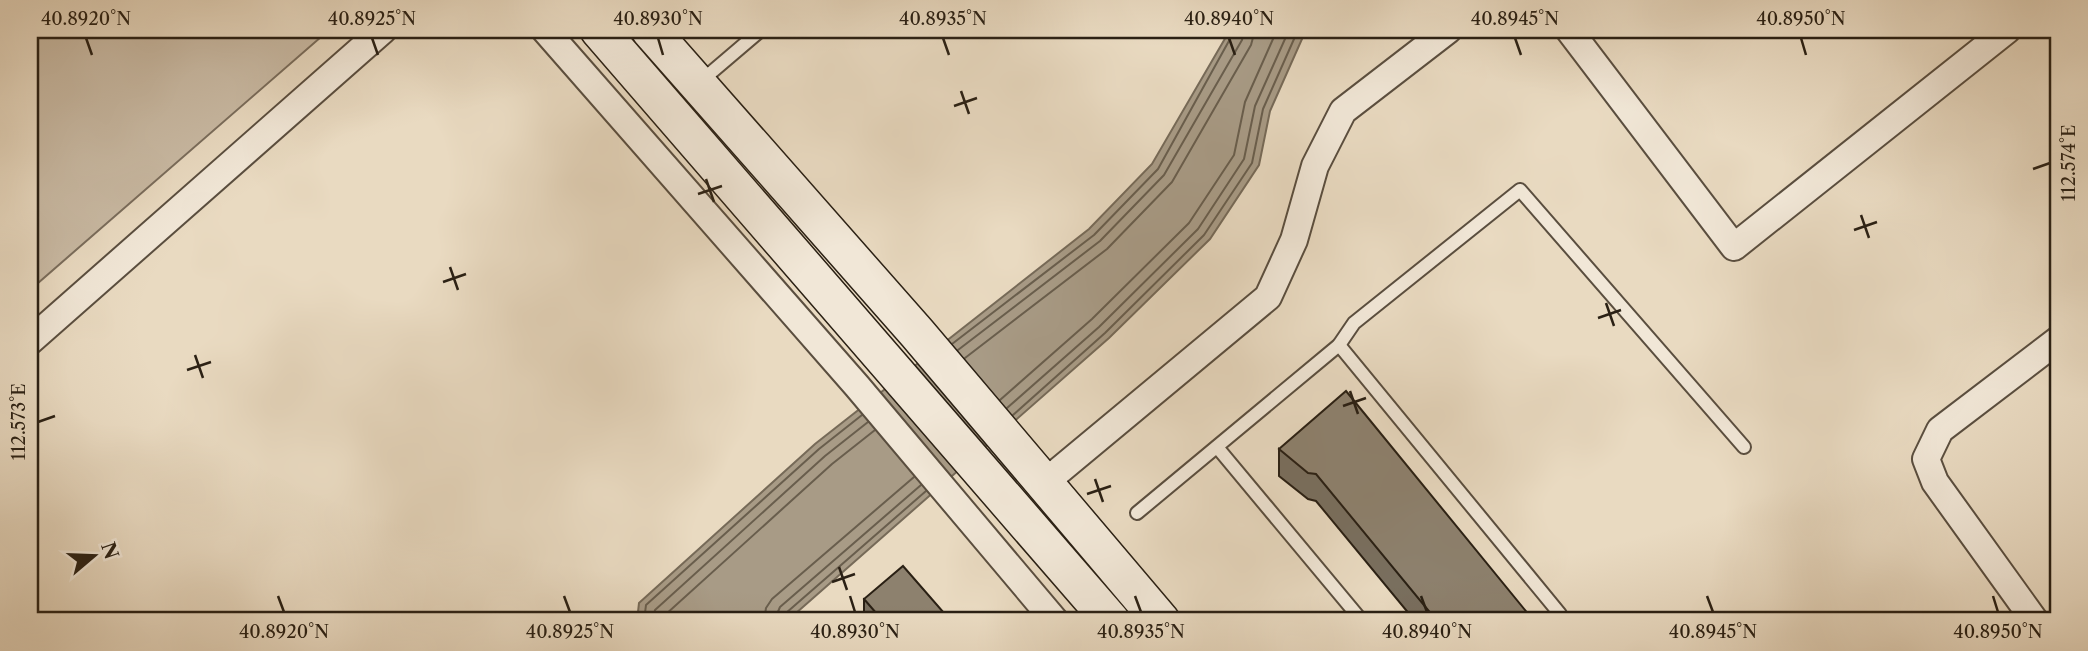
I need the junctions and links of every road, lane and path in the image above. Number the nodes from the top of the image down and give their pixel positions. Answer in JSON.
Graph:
{"nodes":[{"id":1,"x":383,"y":30,"type":"edge"},
{"id":2,"x":545,"y":30,"type":"edge"},
{"id":3,"x":599,"y":30,"type":"edge"},
{"id":4,"x":650,"y":30,"type":"edge"},
{"id":5,"x":761,"y":30,"type":"edge"},
{"id":6,"x":1448,"y":30,"type":"edge"},
{"id":7,"x":1569,"y":30,"type":"edge"},
{"id":8,"x":2007,"y":30,"type":"edge"},
{"id":9,"x":698,"y":85,"type":"junction"},
{"id":10,"x":2058,"y":340,"type":"edge"},
{"id":11,"x":30,"y":341,"type":"edge"},
{"id":12,"x":1339,"y":345,"type":"junction"},
{"id":13,"x":1217,"y":447,"type":"junction"},
{"id":14,"x":1744,"y":447,"type":"dead end"},
{"id":15,"x":1042,"y":484,"type":"junction"},
{"id":16,"x":1137,"y":513,"type":"dead end"},
{"id":17,"x":1560,"y":614,"type":"dead end"},
{"id":18,"x":1055,"y":621,"type":"edge"},
{"id":19,"x":1111,"y":621,"type":"edge"},
{"id":20,"x":1161,"y":621,"type":"edge"},
{"id":21,"x":1360,"y":621,"type":"edge"},
{"id":22,"x":2035,"y":621,"type":"edge"}],
"edges":[{"from":1,"to":11,"type":"street"},
{"from":2,"to":18,"type":"street"},
{"from":3,"to":19,"type":"main road"},
{"from":4,"to":9,"type":"main road"},
{"from":5,"to":9,"type":"lane"},
{"from":6,"to":15,"type":"street"},
{"from":7,"to":8,"type":"street"},
{"from":9,"to":15,"type":"main road"},
{"from":10,"to":22,"type":"street"},
{"from":12,"to":13,"type":"lane"},
{"from":12,"to":14,"type":"lane"},
{"from":12,"to":17,"type":"lane"},
{"from":13,"to":16,"type":"lane"},
{"from":13,"to":21,"type":"lane"},
{"from":15,"to":20,"type":"main road"}]}
